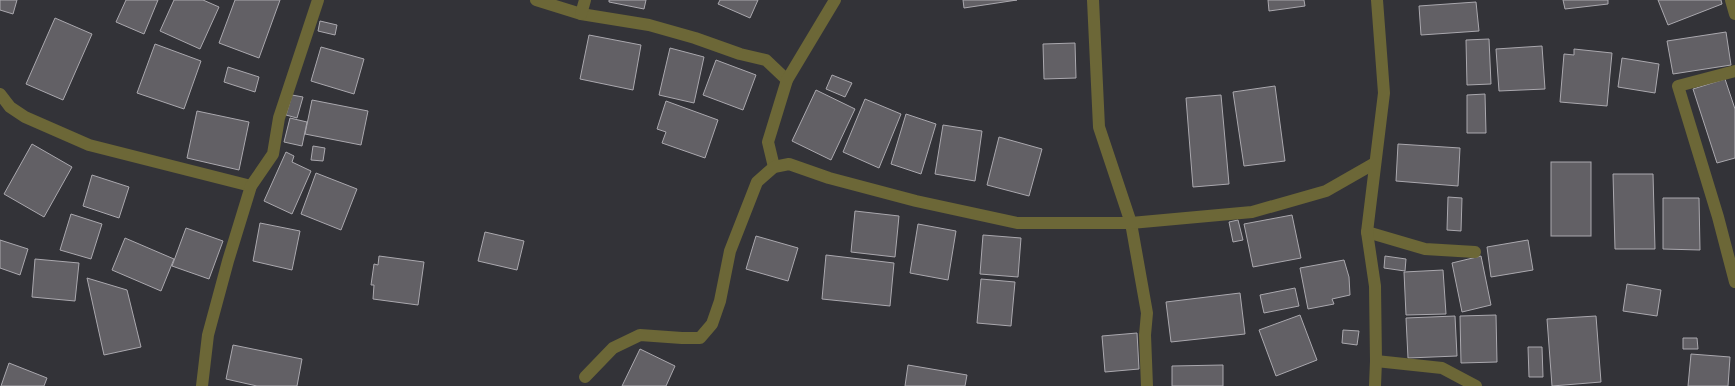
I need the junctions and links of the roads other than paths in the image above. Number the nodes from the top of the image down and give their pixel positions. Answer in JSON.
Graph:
{"nodes":[{"id":1,"x":318,"y":0,"type":"edge"},
{"id":2,"x":536,"y":0,"type":"edge"},
{"id":3,"x":585,"y":0,"type":"edge"},
{"id":4,"x":835,"y":0,"type":"edge"},
{"id":5,"x":1093,"y":0,"type":"edge"},
{"id":6,"x":1377,"y":0,"type":"edge"},
{"id":7,"x":1731,"y":0,"type":"edge"},
{"id":8,"x":581,"y":14,"type":"junction"},
{"id":9,"x":1735,"y":14,"type":"edge"},
{"id":10,"x":1735,"y":71,"type":"edge"},
{"id":11,"x":787,"y":80,"type":"junction"},
{"id":12,"x":0,"y":94,"type":"edge"},
{"id":13,"x":1375,"y":163,"type":"junction"},
{"id":14,"x":774,"y":167,"type":"junction"},
{"id":15,"x":251,"y":186,"type":"junction"},
{"id":16,"x":1131,"y":222,"type":"junction"},
{"id":17,"x":1368,"y":232,"type":"junction"},
{"id":18,"x":1475,"y":252,"type":"dead end"},
{"id":19,"x":1735,"y":282,"type":"edge"},
{"id":20,"x":1376,"y":361,"type":"junction"},
{"id":21,"x":585,"y":377,"type":"dead end"},
{"id":22,"x":202,"y":386,"type":"edge"},
{"id":23,"x":1147,"y":386,"type":"edge"},
{"id":24,"x":1375,"y":386,"type":"edge"},
{"id":25,"x":1476,"y":386,"type":"edge"}],
"edges":[{"from":1,"to":15,"type":"street"},
{"from":2,"to":8,"type":"street"},
{"from":3,"to":8,"type":"street"},
{"from":4,"to":11,"type":"street"},
{"from":5,"to":16,"type":"street"},
{"from":6,"to":13,"type":"street"},
{"from":7,"to":9,"type":"street"},
{"from":8,"to":11,"type":"street"},
{"from":10,"to":19,"type":"street"},
{"from":11,"to":14,"type":"street"},
{"from":12,"to":15,"type":"street"},
{"from":13,"to":16,"type":"street"},
{"from":13,"to":17,"type":"street"},
{"from":14,"to":16,"type":"street"},
{"from":14,"to":21,"type":"street"},
{"from":15,"to":22,"type":"street"},
{"from":16,"to":23,"type":"street"},
{"from":17,"to":18,"type":"street"},
{"from":17,"to":20,"type":"street"},
{"from":20,"to":24,"type":"street"},
{"from":20,"to":25,"type":"street"}]}
